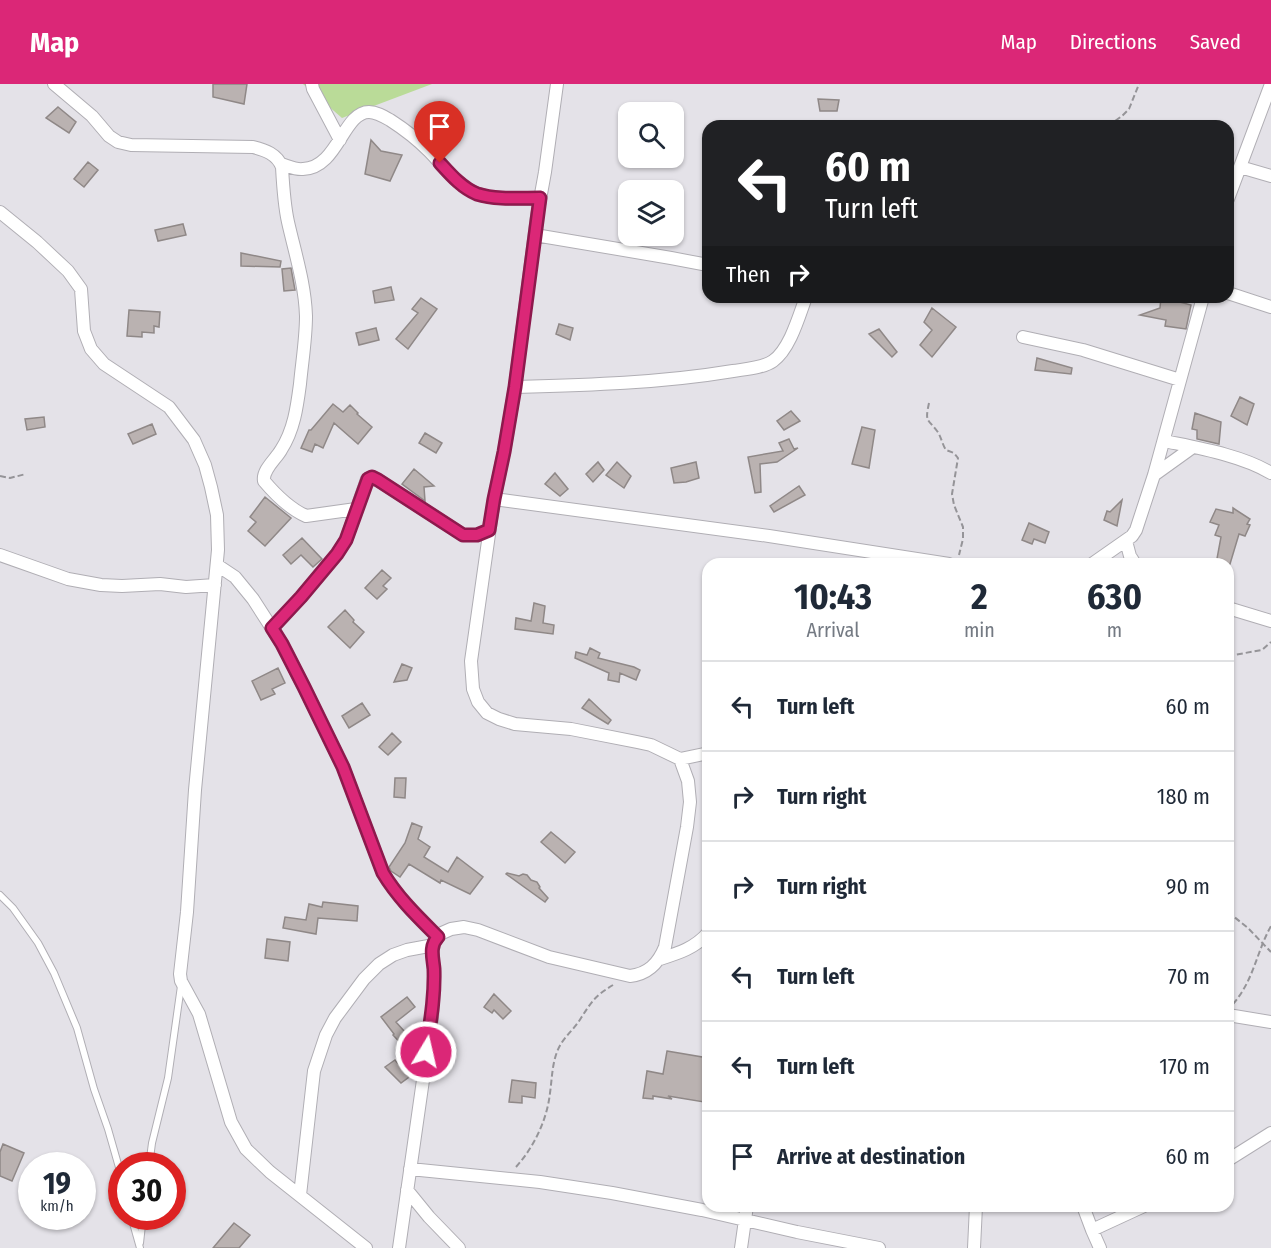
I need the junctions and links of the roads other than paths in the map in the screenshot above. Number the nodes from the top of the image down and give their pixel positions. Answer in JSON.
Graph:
{"nodes":[{"id":1,"x":54,"y":84,"type":"edge"},
{"id":2,"x":312,"y":84,"type":"edge"},
{"id":3,"x":557,"y":84,"type":"edge"},
{"id":4,"x":1271,"y":84,"type":"edge"},
{"id":5,"x":340,"y":140,"type":"junction"},
{"id":6,"x":281,"y":164,"type":"junction"},
{"id":7,"x":1240,"y":167,"type":"junction"},
{"id":8,"x":1271,"y":176,"type":"edge"},
{"id":9,"x":1234,"y":183,"type":"edge"},
{"id":10,"x":540,"y":198,"type":"junction"},
{"id":11,"x":0,"y":212,"type":"edge"},
{"id":12,"x":535,"y":235,"type":"junction"},
{"id":13,"x":702,"y":264,"type":"edge"},
{"id":14,"x":1234,"y":295,"type":"edge"},
{"id":15,"x":804,"y":303,"type":"edge"},
{"id":16,"x":1201,"y":303,"type":"edge"},
{"id":17,"x":1271,"y":307,"type":"edge"},
{"id":18,"x":1023,"y":337,"type":"dead end"},
{"id":19,"x":1180,"y":380,"type":"junction"},
{"id":20,"x":515,"y":387,"type":"junction"},
{"id":21,"x":1164,"y":441,"type":"junction"},
{"id":22,"x":1193,"y":447,"type":"junction"},
{"id":23,"x":1271,"y":473,"type":"edge"},
{"id":24,"x":1154,"y":475,"type":"junction"},
{"id":25,"x":494,"y":499,"type":"junction"},
{"id":26,"x":356,"y":509,"type":"junction"},
{"id":27,"x":489,"y":530,"type":"junction"},
{"id":28,"x":1126,"y":541,"type":"junction"},
{"id":29,"x":0,"y":555,"type":"edge"},
{"id":30,"x":910,"y":558,"type":"edge"},
{"id":31,"x":1099,"y":558,"type":"edge"},
{"id":32,"x":1131,"y":558,"type":"edge"},
{"id":33,"x":217,"y":565,"type":"junction"},
{"id":34,"x":215,"y":585,"type":"junction"},
{"id":35,"x":1234,"y":610,"type":"edge"},
{"id":36,"x":1271,"y":621,"type":"edge"},
{"id":37,"x":272,"y":628,"type":"junction"},
{"id":38,"x":702,"y":754,"type":"edge"},
{"id":39,"x":680,"y":759,"type":"junction"},
{"id":40,"x":0,"y":895,"type":"edge"},
{"id":41,"x":702,"y":939,"type":"edge"},
{"id":42,"x":436,"y":941,"type":"junction"},
{"id":43,"x":660,"y":959,"type":"junction"},
{"id":44,"x":181,"y":981,"type":"junction"},
{"id":45,"x":1234,"y":1016,"type":"edge"},
{"id":46,"x":1271,"y":1022,"type":"edge"},
{"id":47,"x":1271,"y":1133,"type":"edge"},
{"id":48,"x":115,"y":1152,"type":"edge"},
{"id":49,"x":151,"y":1152,"type":"edge"},
{"id":50,"x":1234,"y":1157,"type":"edge"},
{"id":51,"x":410,"y":1169,"type":"junction"},
{"id":52,"x":407,"y":1190,"type":"junction"},
{"id":53,"x":300,"y":1195,"type":"junction"},
{"id":54,"x":702,"y":1210,"type":"edge"},
{"id":55,"x":710,"y":1212,"type":"edge"},
{"id":56,"x":747,"y":1212,"type":"edge"},
{"id":57,"x":976,"y":1212,"type":"edge"},
{"id":58,"x":1085,"y":1212,"type":"edge"},
{"id":59,"x":1131,"y":1212,"type":"edge"},
{"id":60,"x":746,"y":1221,"type":"junction"},
{"id":61,"x":135,"y":1230,"type":"edge"},
{"id":62,"x":142,"y":1230,"type":"edge"},
{"id":63,"x":1092,"y":1230,"type":"junction"},
{"id":64,"x":140,"y":1247,"type":"edge"},
{"id":65,"x":366,"y":1248,"type":"edge"},
{"id":66,"x":399,"y":1248,"type":"edge"},
{"id":67,"x":459,"y":1248,"type":"edge"},
{"id":68,"x":741,"y":1248,"type":"edge"},
{"id":69,"x":879,"y":1248,"type":"edge"},
{"id":70,"x":974,"y":1248,"type":"edge"},
{"id":71,"x":1100,"y":1248,"type":"edge"}],
"edges":[{"from":1,"to":6,"type":"street"},
{"from":2,"to":5,"type":"street"},
{"from":3,"to":10,"type":"street"},
{"from":4,"to":7,"type":"street"},
{"from":5,"to":6,"type":"street"},
{"from":5,"to":10,"type":"street"},
{"from":6,"to":26,"type":"street"},
{"from":7,"to":8,"type":"street"},
{"from":7,"to":9,"type":"street"},
{"from":10,"to":12,"type":"street"},
{"from":11,"to":33,"type":"street"},
{"from":12,"to":13,"type":"street"},
{"from":12,"to":20,"type":"street"},
{"from":14,"to":17,"type":"street"},
{"from":15,"to":20,"type":"street"},
{"from":16,"to":19,"type":"street"},
{"from":18,"to":19,"type":"street"},
{"from":19,"to":21,"type":"street"},
{"from":20,"to":25,"type":"street"},
{"from":21,"to":22,"type":"street"},
{"from":21,"to":24,"type":"street"},
{"from":22,"to":23,"type":"street"},
{"from":22,"to":24,"type":"street"},
{"from":24,"to":28,"type":"street"},
{"from":25,"to":27,"type":"street"},
{"from":25,"to":30,"type":"street"},
{"from":26,"to":27,"type":"street"},
{"from":26,"to":37,"type":"street"},
{"from":27,"to":39,"type":"street"},
{"from":28,"to":31,"type":"street"},
{"from":28,"to":32,"type":"street"},
{"from":29,"to":34,"type":"street"},
{"from":33,"to":34,"type":"street"},
{"from":33,"to":37,"type":"street"},
{"from":34,"to":44,"type":"street"},
{"from":35,"to":36,"type":"street"},
{"from":37,"to":42,"type":"street"},
{"from":38,"to":39,"type":"street"},
{"from":39,"to":43,"type":"street"},
{"from":40,"to":48,"type":"lane"},
{"from":41,"to":43,"type":"street"},
{"from":42,"to":43,"type":"street"},
{"from":42,"to":51,"type":"street"},
{"from":42,"to":53,"type":"street"},
{"from":44,"to":49,"type":"lane"},
{"from":44,"to":53,"type":"street"},
{"from":45,"to":46,"type":"street"},
{"from":47,"to":50,"type":"street"},
{"from":51,"to":52,"type":"street"},
{"from":51,"to":54,"type":"street"},
{"from":52,"to":66,"type":"street"},
{"from":52,"to":67,"type":"street"},
{"from":53,"to":65,"type":"street"},
{"from":55,"to":60,"type":"street"},
{"from":56,"to":60,"type":"street"},
{"from":57,"to":70,"type":"street"},
{"from":58,"to":63,"type":"street"},
{"from":59,"to":63,"type":"street"},
{"from":60,"to":68,"type":"street"},
{"from":60,"to":69,"type":"street"},
{"from":61,"to":64,"type":"lane"},
{"from":62,"to":64,"type":"lane"},
{"from":63,"to":71,"type":"street"}]}
